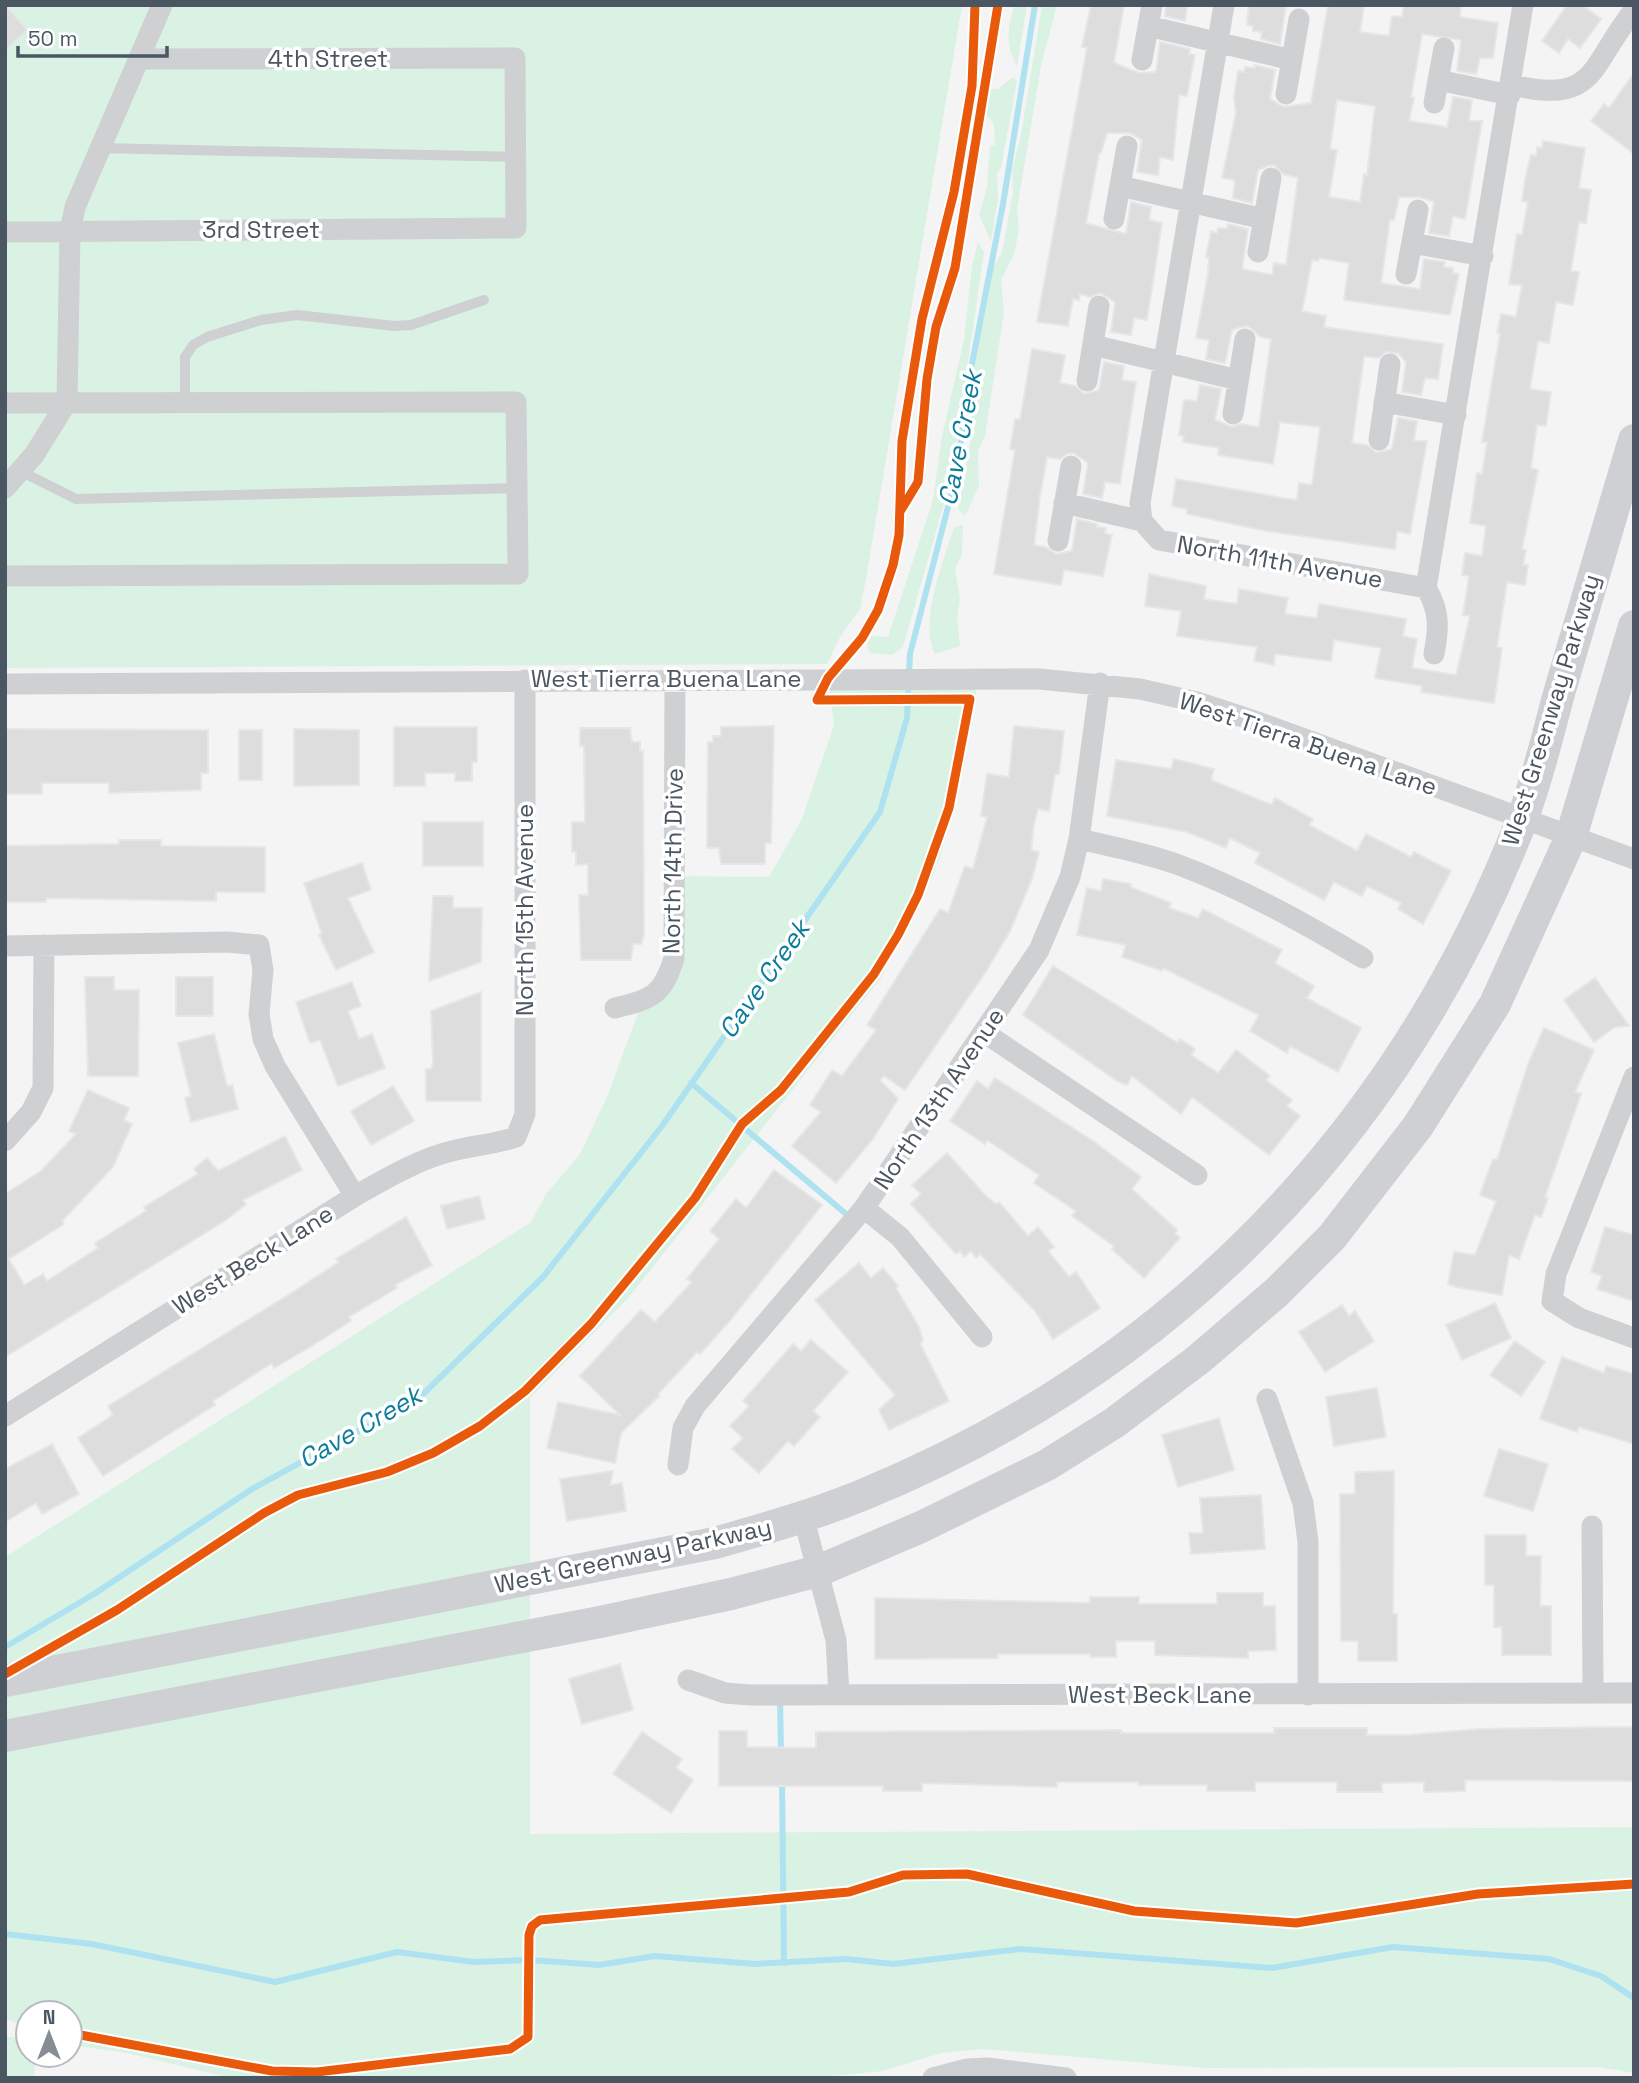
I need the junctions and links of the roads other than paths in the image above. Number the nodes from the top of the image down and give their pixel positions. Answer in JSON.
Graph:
{"nodes":[{"id":1,"x":162,"y":5,"type":"edge"},
{"id":2,"x":1224,"y":5,"type":"edge"},
{"id":3,"x":1523,"y":5,"type":"edge"},
{"id":4,"x":1634,"y":10,"type":"edge"},
{"id":5,"x":1150,"y":16,"type":"edge"},
{"id":6,"x":1299,"y":19,"type":"dead end"},
{"id":7,"x":1217,"y":42,"type":"junction"},
{"id":8,"x":1444,"y":48,"type":"dead end"},
{"id":9,"x":141,"y":59,"type":"junction"},
{"id":10,"x":1142,"y":60,"type":"dead end"},
{"id":11,"x":1292,"y":60,"type":"junction"},
{"id":12,"x":1438,"y":80,"type":"junction"},
{"id":13,"x":1511,"y":90,"type":"junction"},
{"id":14,"x":1286,"y":94,"type":"dead end"},
{"id":15,"x":1434,"y":103,"type":"dead end"},
{"id":16,"x":1127,"y":146,"type":"dead end"},
{"id":17,"x":99,"y":148,"type":"junction"},
{"id":18,"x":516,"y":157,"type":"junction"},
{"id":19,"x":1271,"y":178,"type":"dead end"},
{"id":20,"x":1120,"y":186,"type":"junction"},
{"id":21,"x":1191,"y":201,"type":"junction"},
{"id":22,"x":1418,"y":210,"type":"dead end"},
{"id":23,"x":1114,"y":219,"type":"dead end"},
{"id":24,"x":1264,"y":219,"type":"junction"},
{"id":25,"x":5,"y":232,"type":"edge"},
{"id":26,"x":71,"y":232,"type":"junction"},
{"id":27,"x":1412,"y":243,"type":"junction"},
{"id":28,"x":1258,"y":252,"type":"dead end"},
{"id":29,"x":1483,"y":256,"type":"junction"},
{"id":30,"x":1406,"y":274,"type":"dead end"},
{"id":31,"x":484,"y":300,"type":"dead end"},
{"id":32,"x":1099,"y":306,"type":"dead end"},
{"id":33,"x":1245,"y":339,"type":"dead end"},
{"id":34,"x":1093,"y":345,"type":"junction"},
{"id":35,"x":1164,"y":363,"type":"junction"},
{"id":36,"x":1390,"y":364,"type":"dead end"},
{"id":37,"x":1238,"y":380,"type":"junction"},
{"id":38,"x":1087,"y":381,"type":"dead end"},
{"id":39,"x":185,"y":401,"type":"junction"},
{"id":40,"x":5,"y":402,"type":"edge"},
{"id":41,"x":67,"y":402,"type":"junction"},
{"id":42,"x":1384,"y":402,"type":"junction"},
{"id":43,"x":1233,"y":414,"type":"dead end"},
{"id":44,"x":1455,"y":415,"type":"junction"},
{"id":45,"x":1378,"y":440,"type":"dead end"},
{"id":46,"x":1634,"y":440,"type":"edge"},
{"id":47,"x":1071,"y":466,"type":"dead end"},
{"id":48,"x":20,"y":471,"type":"junction"},
{"id":49,"x":5,"y":488,"type":"edge"},
{"id":50,"x":517,"y":488,"type":"junction"},
{"id":51,"x":1064,"y":503,"type":"junction"},
{"id":52,"x":1142,"y":521,"type":"junction"},
{"id":53,"x":1058,"y":541,"type":"dead end"},
{"id":54,"x":5,"y":576,"type":"edge"},
{"id":55,"x":1426,"y":588,"type":"junction"},
{"id":56,"x":1634,"y":625,"type":"edge"},
{"id":57,"x":1434,"y":654,"type":"dead end"},
{"id":58,"x":526,"y":680,"type":"junction"},
{"id":59,"x":675,"y":680,"type":"junction"},
{"id":60,"x":1100,"y":683,"type":"junction"},
{"id":61,"x":5,"y":684,"type":"edge"},
{"id":62,"x":1522,"y":820,"type":"junction"},
{"id":63,"x":1571,"y":837,"type":"junction"},
{"id":64,"x":1079,"y":839,"type":"junction"},
{"id":65,"x":1634,"y":859,"type":"edge"},
{"id":66,"x":44,"y":945,"type":"junction"},
{"id":67,"x":5,"y":946,"type":"edge"},
{"id":68,"x":1363,"y":958,"type":"dead end"},
{"id":69,"x":615,"y":1008,"type":"dead end"},
{"id":70,"x":985,"y":1033,"type":"junction"},
{"id":71,"x":1634,"y":1077,"type":"edge"},
{"id":72,"x":516,"y":1137,"type":"joint"},
{"id":73,"x":5,"y":1141,"type":"edge"},
{"id":74,"x":1197,"y":1175,"type":"dead end"},
{"id":75,"x":355,"y":1196,"type":"junction"},
{"id":76,"x":864,"y":1208,"type":"junction"},
{"id":77,"x":982,"y":1337,"type":"dead end"},
{"id":78,"x":1634,"y":1338,"type":"edge"},
{"id":79,"x":1267,"y":1399,"type":"dead end"},
{"id":80,"x":5,"y":1416,"type":"edge"},
{"id":81,"x":678,"y":1465,"type":"dead end"},
{"id":82,"x":803,"y":1516,"type":"junction"},
{"id":83,"x":1592,"y":1526,"type":"dead end"},
{"id":84,"x":818,"y":1572,"type":"junction"},
{"id":85,"x":688,"y":1679,"type":"dead end"},
{"id":86,"x":5,"y":1681,"type":"edge"},
{"id":87,"x":1593,"y":1693,"type":"junction"},
{"id":88,"x":1634,"y":1693,"type":"edge"},
{"id":89,"x":839,"y":1695,"type":"junction"},
{"id":90,"x":1308,"y":1695,"type":"junction"},
{"id":91,"x":5,"y":1736,"type":"edge"},
{"id":92,"x":942,"y":2077,"type":"edge"},
{"id":93,"x":1066,"y":2078,"type":"edge"}],
"edges":[{"from":1,"to":9,"type":"street"},
{"from":2,"to":7,"type":"street"},
{"from":3,"to":13,"type":"street"},
{"from":4,"to":13,"type":"street"},
{"from":5,"to":7,"type":"street"},
{"from":5,"to":10,"type":"street"},
{"from":6,"to":11,"type":"street"},
{"from":7,"to":11,"type":"street"},
{"from":7,"to":21,"type":"street"},
{"from":8,"to":12,"type":"street"},
{"from":9,"to":17,"type":"street"},
{"from":9,"to":18,"type":"street","name":"4th Street"},
{"from":11,"to":14,"type":"street"},
{"from":12,"to":13,"type":"street"},
{"from":12,"to":15,"type":"street"},
{"from":13,"to":29,"type":"street"},
{"from":16,"to":20,"type":"street"},
{"from":17,"to":18,"type":"lane"},
{"from":17,"to":26,"type":"street"},
{"from":18,"to":26,"type":"street","name":"3rd Street"},
{"from":19,"to":24,"type":"street"},
{"from":20,"to":21,"type":"street"},
{"from":20,"to":23,"type":"street"},
{"from":21,"to":24,"type":"street"},
{"from":21,"to":35,"type":"street"},
{"from":22,"to":27,"type":"street"},
{"from":24,"to":28,"type":"street"},
{"from":25,"to":26,"type":"street","name":"3rd Street"},
{"from":26,"to":41,"type":"street"},
{"from":27,"to":29,"type":"street"},
{"from":27,"to":30,"type":"street"},
{"from":29,"to":44,"type":"street"},
{"from":31,"to":39,"type":"lane"},
{"from":32,"to":34,"type":"street"},
{"from":33,"to":37,"type":"street"},
{"from":34,"to":35,"type":"street"},
{"from":34,"to":38,"type":"street"},
{"from":35,"to":37,"type":"street"},
{"from":35,"to":52,"type":"street"},
{"from":36,"to":42,"type":"street"},
{"from":37,"to":43,"type":"street"},
{"from":39,"to":41,"type":"street"},
{"from":39,"to":50,"type":"street"},
{"from":40,"to":41,"type":"street"},
{"from":41,"to":48,"type":"street"},
{"from":42,"to":44,"type":"street"},
{"from":42,"to":45,"type":"street"},
{"from":44,"to":55,"type":"street"},
{"from":46,"to":62,"type":"main road","name":"West Greenway Parkway"},
{"from":47,"to":51,"type":"street"},
{"from":48,"to":49,"type":"street"},
{"from":48,"to":50,"type":"lane"},
{"from":50,"to":54,"type":"street"},
{"from":51,"to":52,"type":"street","name":"North 11th Avenue"},
{"from":51,"to":53,"type":"street"},
{"from":52,"to":55,"type":"street","name":"North 11th Avenue"},
{"from":55,"to":57,"type":"street"},
{"from":56,"to":63,"type":"main road"},
{"from":58,"to":59,"type":"street","name":"West Tierra Buena Lane"},
{"from":58,"to":61,"type":"street","name":"West Tierra Buena Lane"},
{"from":58,"to":72,"type":"street","name":"North 15th Avenue"},
{"from":59,"to":60,"type":"street","name":"West Tierra Buena Lane"},
{"from":59,"to":69,"type":"street","name":"North 14th Drive"},
{"from":60,"to":62,"type":"street","name":"West Tierra Buena Lane"},
{"from":60,"to":64,"type":"street","name":"North 13th Avenue"},
{"from":62,"to":63,"type":"street","name":"West Tierra Buena Lane"},
{"from":62,"to":82,"type":"main road","name":"West Greenway Parkway"},
{"from":63,"to":65,"type":"street","name":"West Tierra Buena Lane"},
{"from":63,"to":84,"type":"main road"},
{"from":64,"to":68,"type":"street"},
{"from":64,"to":70,"type":"street","name":"North 13th Avenue"},
{"from":66,"to":67,"type":"street"},
{"from":66,"to":73,"type":"street"},
{"from":66,"to":75,"type":"street"},
{"from":70,"to":74,"type":"street"},
{"from":70,"to":76,"type":"street","name":"North 13th Avenue"},
{"from":71,"to":78,"type":"street"},
{"from":72,"to":75,"type":"street","name":"West Beck Lane"},
{"from":75,"to":80,"type":"street","name":"West Beck Lane"},
{"from":76,"to":77,"type":"street"},
{"from":76,"to":81,"type":"street","name":"North 13th Avenue"},
{"from":79,"to":90,"type":"street"},
{"from":82,"to":84,"type":"street"},
{"from":82,"to":86,"type":"main road","name":"West Greenway Parkway"},
{"from":83,"to":87,"type":"street"},
{"from":84,"to":89,"type":"street"},
{"from":84,"to":91,"type":"main road"},
{"from":85,"to":89,"type":"street","name":"West Beck Lane"},
{"from":87,"to":88,"type":"street","name":"West Beck Lane"},
{"from":87,"to":90,"type":"street","name":"West Beck Lane"},
{"from":89,"to":90,"type":"street","name":"West Beck Lane"},
{"from":92,"to":93,"type":"street"}]}
